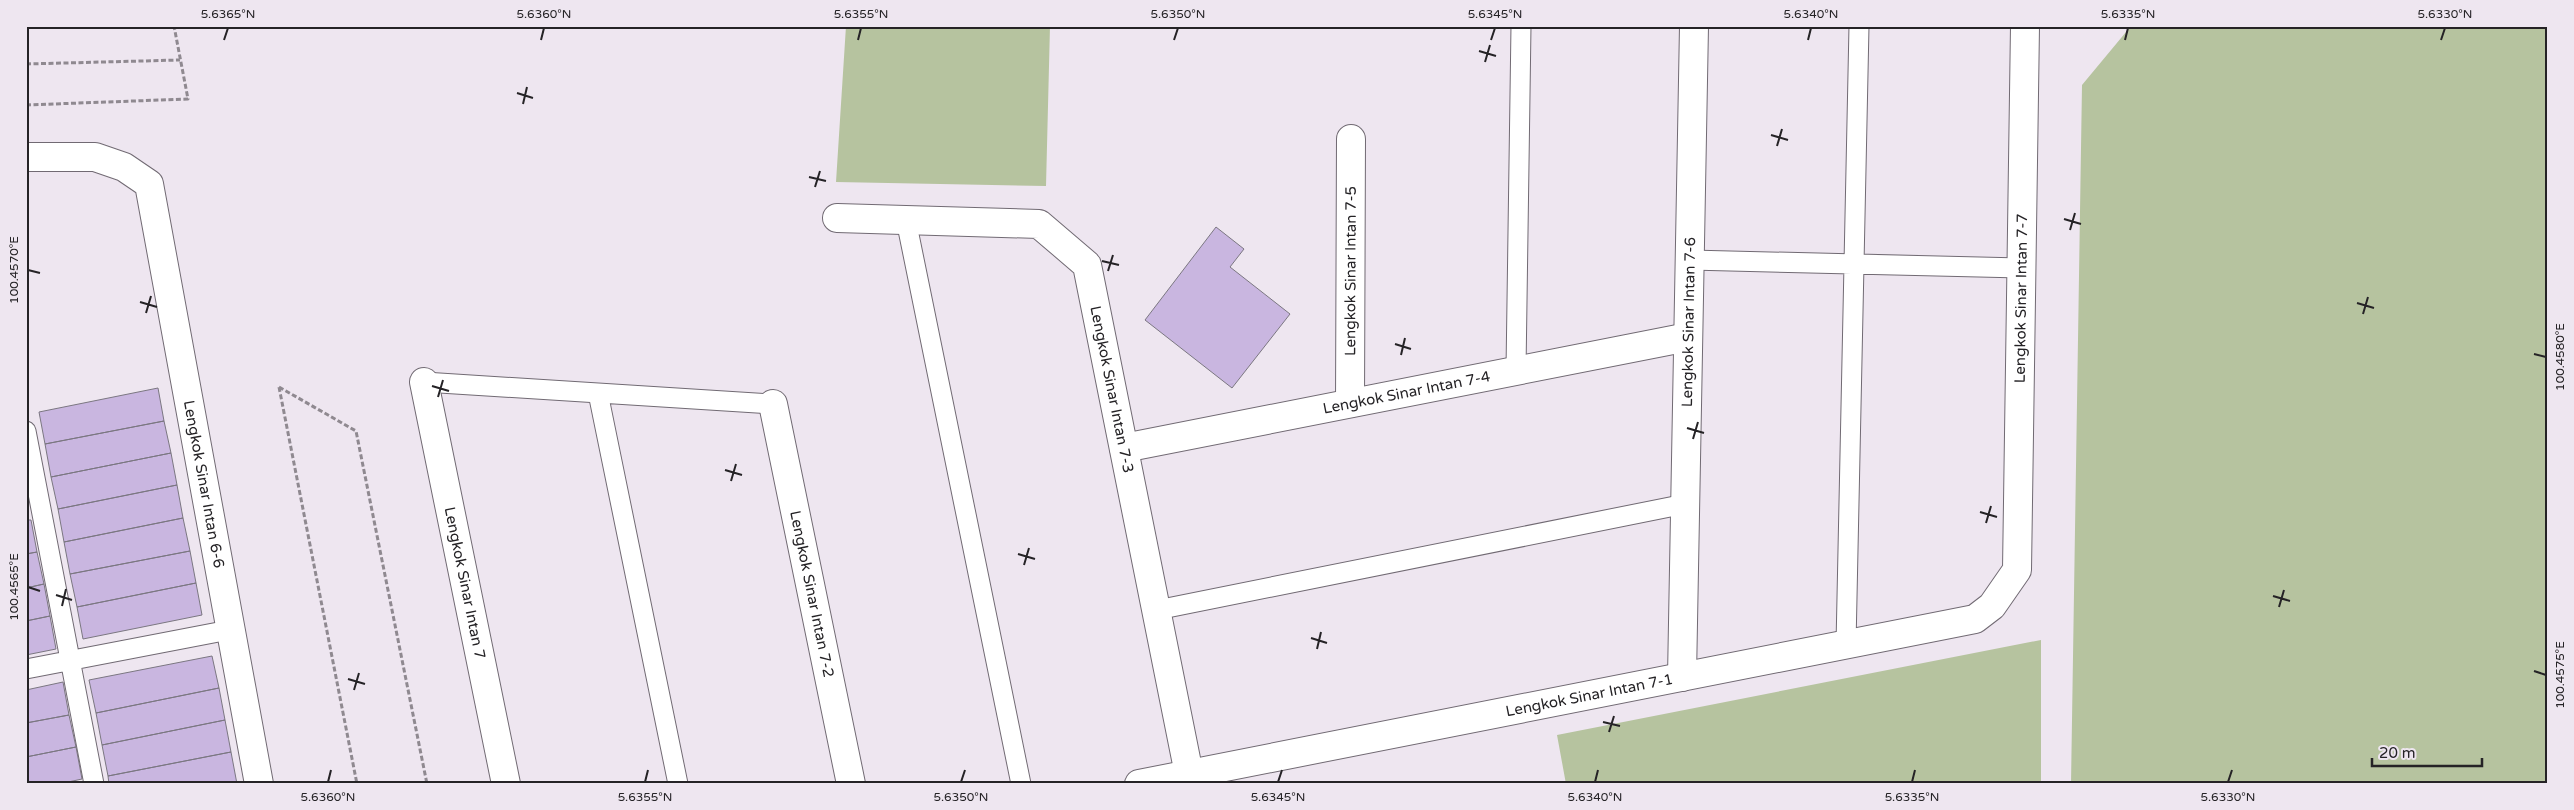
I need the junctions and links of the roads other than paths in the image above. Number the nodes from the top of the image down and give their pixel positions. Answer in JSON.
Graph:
{"nodes":[{"id":1,"x":1521,"y":26,"type":"edge"},
{"id":2,"x":1694,"y":26,"type":"edge"},
{"id":3,"x":1859,"y":26,"type":"edge"},
{"id":4,"x":2025,"y":26,"type":"edge"},
{"id":5,"x":1350,"y":139,"type":"dead end"},
{"id":6,"x":26,"y":157,"type":"edge"},
{"id":7,"x":837,"y":218,"type":"dead end"},
{"id":8,"x":906,"y":220,"type":"junction"},
{"id":9,"x":1690,"y":260,"type":"junction"},
{"id":10,"x":1854,"y":264,"type":"junction"},
{"id":11,"x":2021,"y":268,"type":"junction"},
{"id":12,"x":1688,"y":336,"type":"junction"},
{"id":13,"x":1516,"y":370,"type":"junction"},
{"id":14,"x":424,"y":382,"type":"joint"},
{"id":15,"x":598,"y":393,"type":"junction"},
{"id":16,"x":1350,"y":403,"type":"junction"},
{"id":17,"x":774,"y":404,"type":"joint"},
{"id":18,"x":26,"y":431,"type":"edge"},
{"id":19,"x":1124,"y":448,"type":"junction"},
{"id":20,"x":1685,"y":504,"type":"junction"},
{"id":21,"x":2017,"y":570,"type":"joint"},
{"id":22,"x":1156,"y":610,"type":"junction"},
{"id":23,"x":230,"y":630,"type":"junction"},
{"id":24,"x":1846,"y":645,"type":"junction"},
{"id":25,"x":69,"y":661,"type":"junction"},
{"id":26,"x":26,"y":670,"type":"edge"},
{"id":27,"x":1682,"y":677,"type":"junction"},
{"id":28,"x":1189,"y":774,"type":"junction"},
{"id":29,"x":94,"y":784,"type":"edge"},
{"id":30,"x":260,"y":784,"type":"edge"},
{"id":31,"x":506,"y":784,"type":"edge"},
{"id":32,"x":678,"y":784,"type":"edge"},
{"id":33,"x":851,"y":784,"type":"edge"},
{"id":34,"x":1021,"y":784,"type":"edge"},
{"id":35,"x":1138,"y":784,"type":"edge"}],
"edges":[{"from":1,"to":13,"type":"lane"},
{"from":2,"to":9,"type":"street","name":"Lengkok Sinar Intan 7-6"},
{"from":3,"to":10,"type":"lane"},
{"from":4,"to":11,"type":"street","name":"Lengkok Sinar Intan 7-7"},
{"from":5,"to":16,"type":"street","name":"Lengkok Sinar Intan 7-5"},
{"from":6,"to":23,"type":"street","name":"Lengkok Sinar Intan 6-6"},
{"from":7,"to":8,"type":"street","name":"Lengkok Sinar Intan 7-3"},
{"from":8,"to":19,"type":"street","name":"Lengkok Sinar Intan 7-3"},
{"from":8,"to":34,"type":"lane"},
{"from":9,"to":10,"type":"lane"},
{"from":9,"to":12,"type":"street","name":"Lengkok Sinar Intan 7-6"},
{"from":10,"to":11,"type":"lane"},
{"from":10,"to":24,"type":"lane"},
{"from":11,"to":21,"type":"street","name":"Lengkok Sinar Intan 7-7"},
{"from":12,"to":13,"type":"street","name":"Lengkok Sinar Intan 7-4"},
{"from":12,"to":20,"type":"street","name":"Lengkok Sinar Intan 7-6"},
{"from":13,"to":16,"type":"street","name":"Lengkok Sinar Intan 7-4"},
{"from":14,"to":15,"type":"lane"},
{"from":14,"to":31,"type":"street","name":"Lengkok Sinar Intan 7"},
{"from":15,"to":17,"type":"lane"},
{"from":15,"to":32,"type":"lane"},
{"from":16,"to":19,"type":"street","name":"Lengkok Sinar Intan 7-4"},
{"from":17,"to":33,"type":"street","name":"Lengkok Sinar Intan 7-2"},
{"from":18,"to":25,"type":"lane"},
{"from":19,"to":22,"type":"street","name":"Lengkok Sinar Intan 7-3"},
{"from":20,"to":22,"type":"lane"},
{"from":20,"to":27,"type":"street","name":"Lengkok Sinar Intan 7-6"},
{"from":21,"to":24,"type":"street","name":"Lengkok Sinar Intan 7-1"},
{"from":22,"to":28,"type":"street","name":"Lengkok Sinar Intan 7-3"},
{"from":23,"to":25,"type":"lane"},
{"from":23,"to":30,"type":"street","name":"Lengkok Sinar Intan 6-6"},
{"from":24,"to":27,"type":"street","name":"Lengkok Sinar Intan 7-1"},
{"from":25,"to":26,"type":"lane"},
{"from":25,"to":29,"type":"lane"},
{"from":27,"to":28,"type":"street","name":"Lengkok Sinar Intan 7-1"},
{"from":28,"to":35,"type":"street","name":"Lengkok Sinar Intan 7-1"}]}
